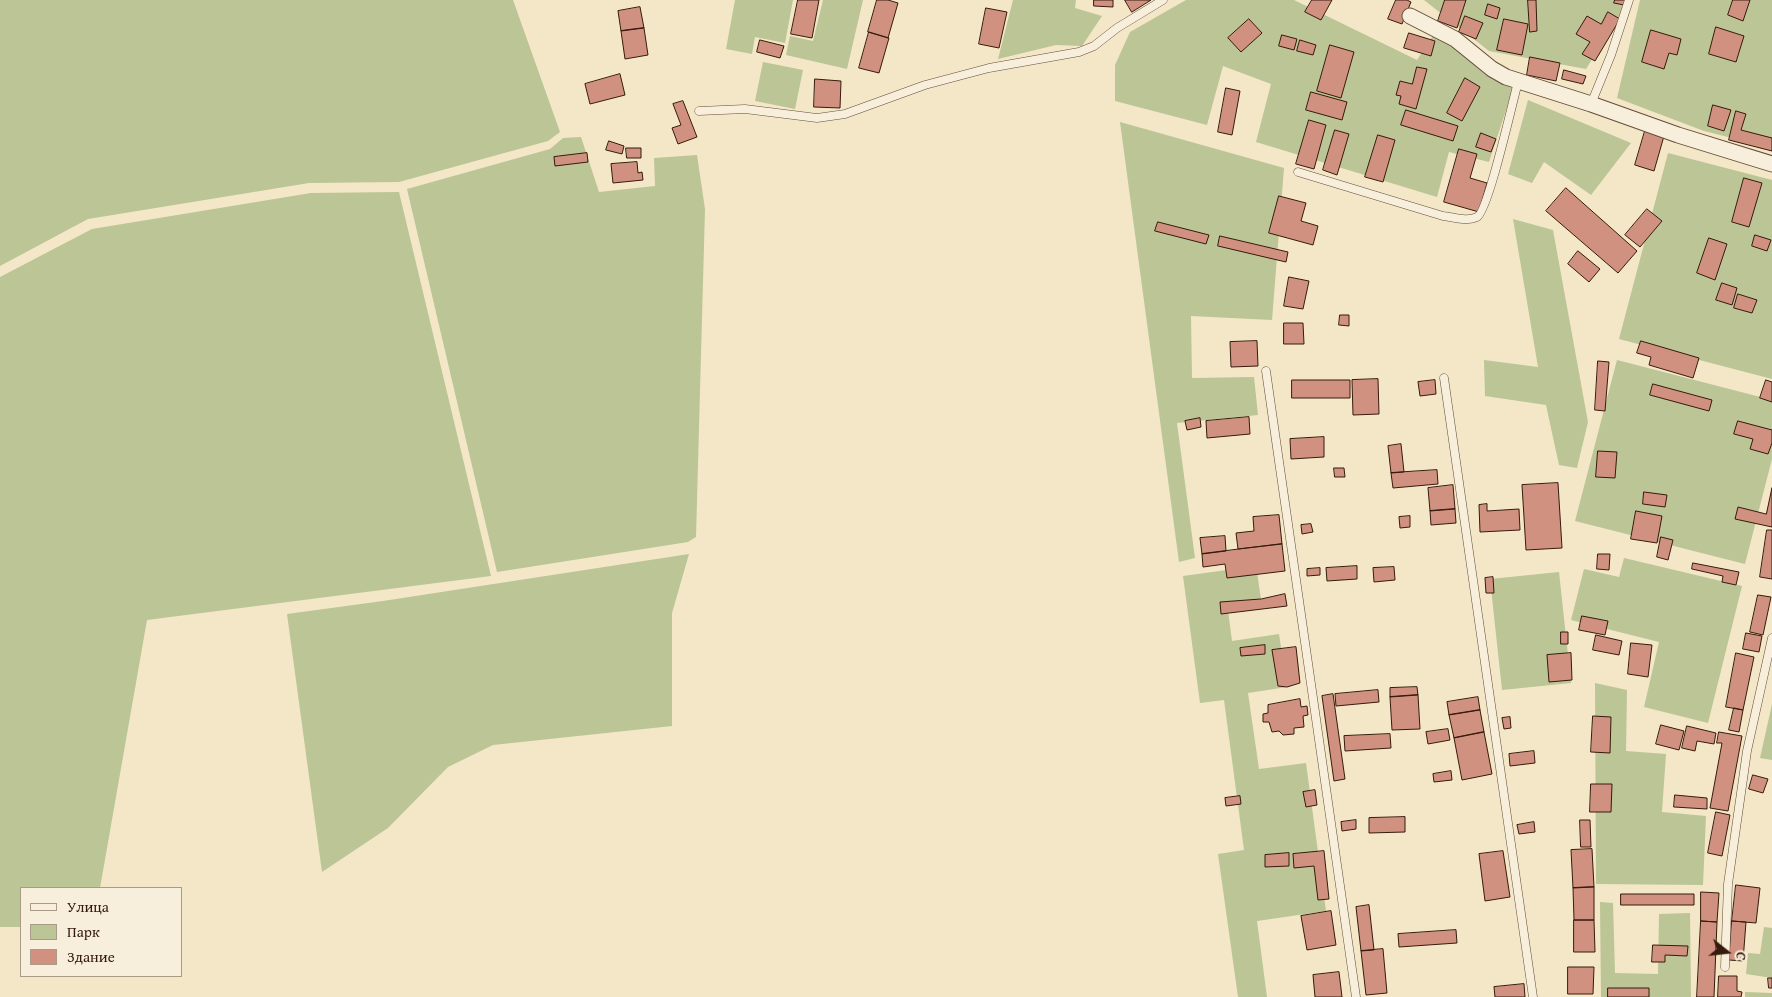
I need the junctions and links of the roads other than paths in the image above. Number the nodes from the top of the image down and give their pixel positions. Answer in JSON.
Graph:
{"nodes":[{"id":1,"x":1163,"y":0,"type":"edge"},
{"id":2,"x":1629,"y":0,"type":"edge"},
{"id":3,"x":1410,"y":16,"type":"dead end"},
{"id":4,"x":1518,"y":82,"type":"junction"},
{"id":5,"x":1591,"y":104,"type":"junction"},
{"id":6,"x":699,"y":112,"type":"dead end"},
{"id":7,"x":1772,"y":164,"type":"edge"},
{"id":8,"x":1298,"y":172,"type":"dead end"},
{"id":9,"x":1266,"y":371,"type":"dead end"},
{"id":10,"x":1444,"y":378,"type":"dead end"},
{"id":11,"x":1772,"y":638,"type":"edge"},
{"id":12,"x":1770,"y":656,"type":"edge"},
{"id":13,"x":1725,"y":967,"type":"dead end"},
{"id":14,"x":1356,"y":997,"type":"edge"},
{"id":15,"x":1532,"y":997,"type":"edge"}],
"edges":[{"from":1,"to":6,"type":"lane"},
{"from":2,"to":5,"type":"lane"},
{"from":3,"to":4,"type":"street"},
{"from":4,"to":5,"type":"street"},
{"from":4,"to":8,"type":"lane"},
{"from":5,"to":7,"type":"street"},
{"from":9,"to":14,"type":"lane"},
{"from":10,"to":15,"type":"lane"},
{"from":11,"to":12,"type":"lane"},
{"from":12,"to":13,"type":"lane"}]}
